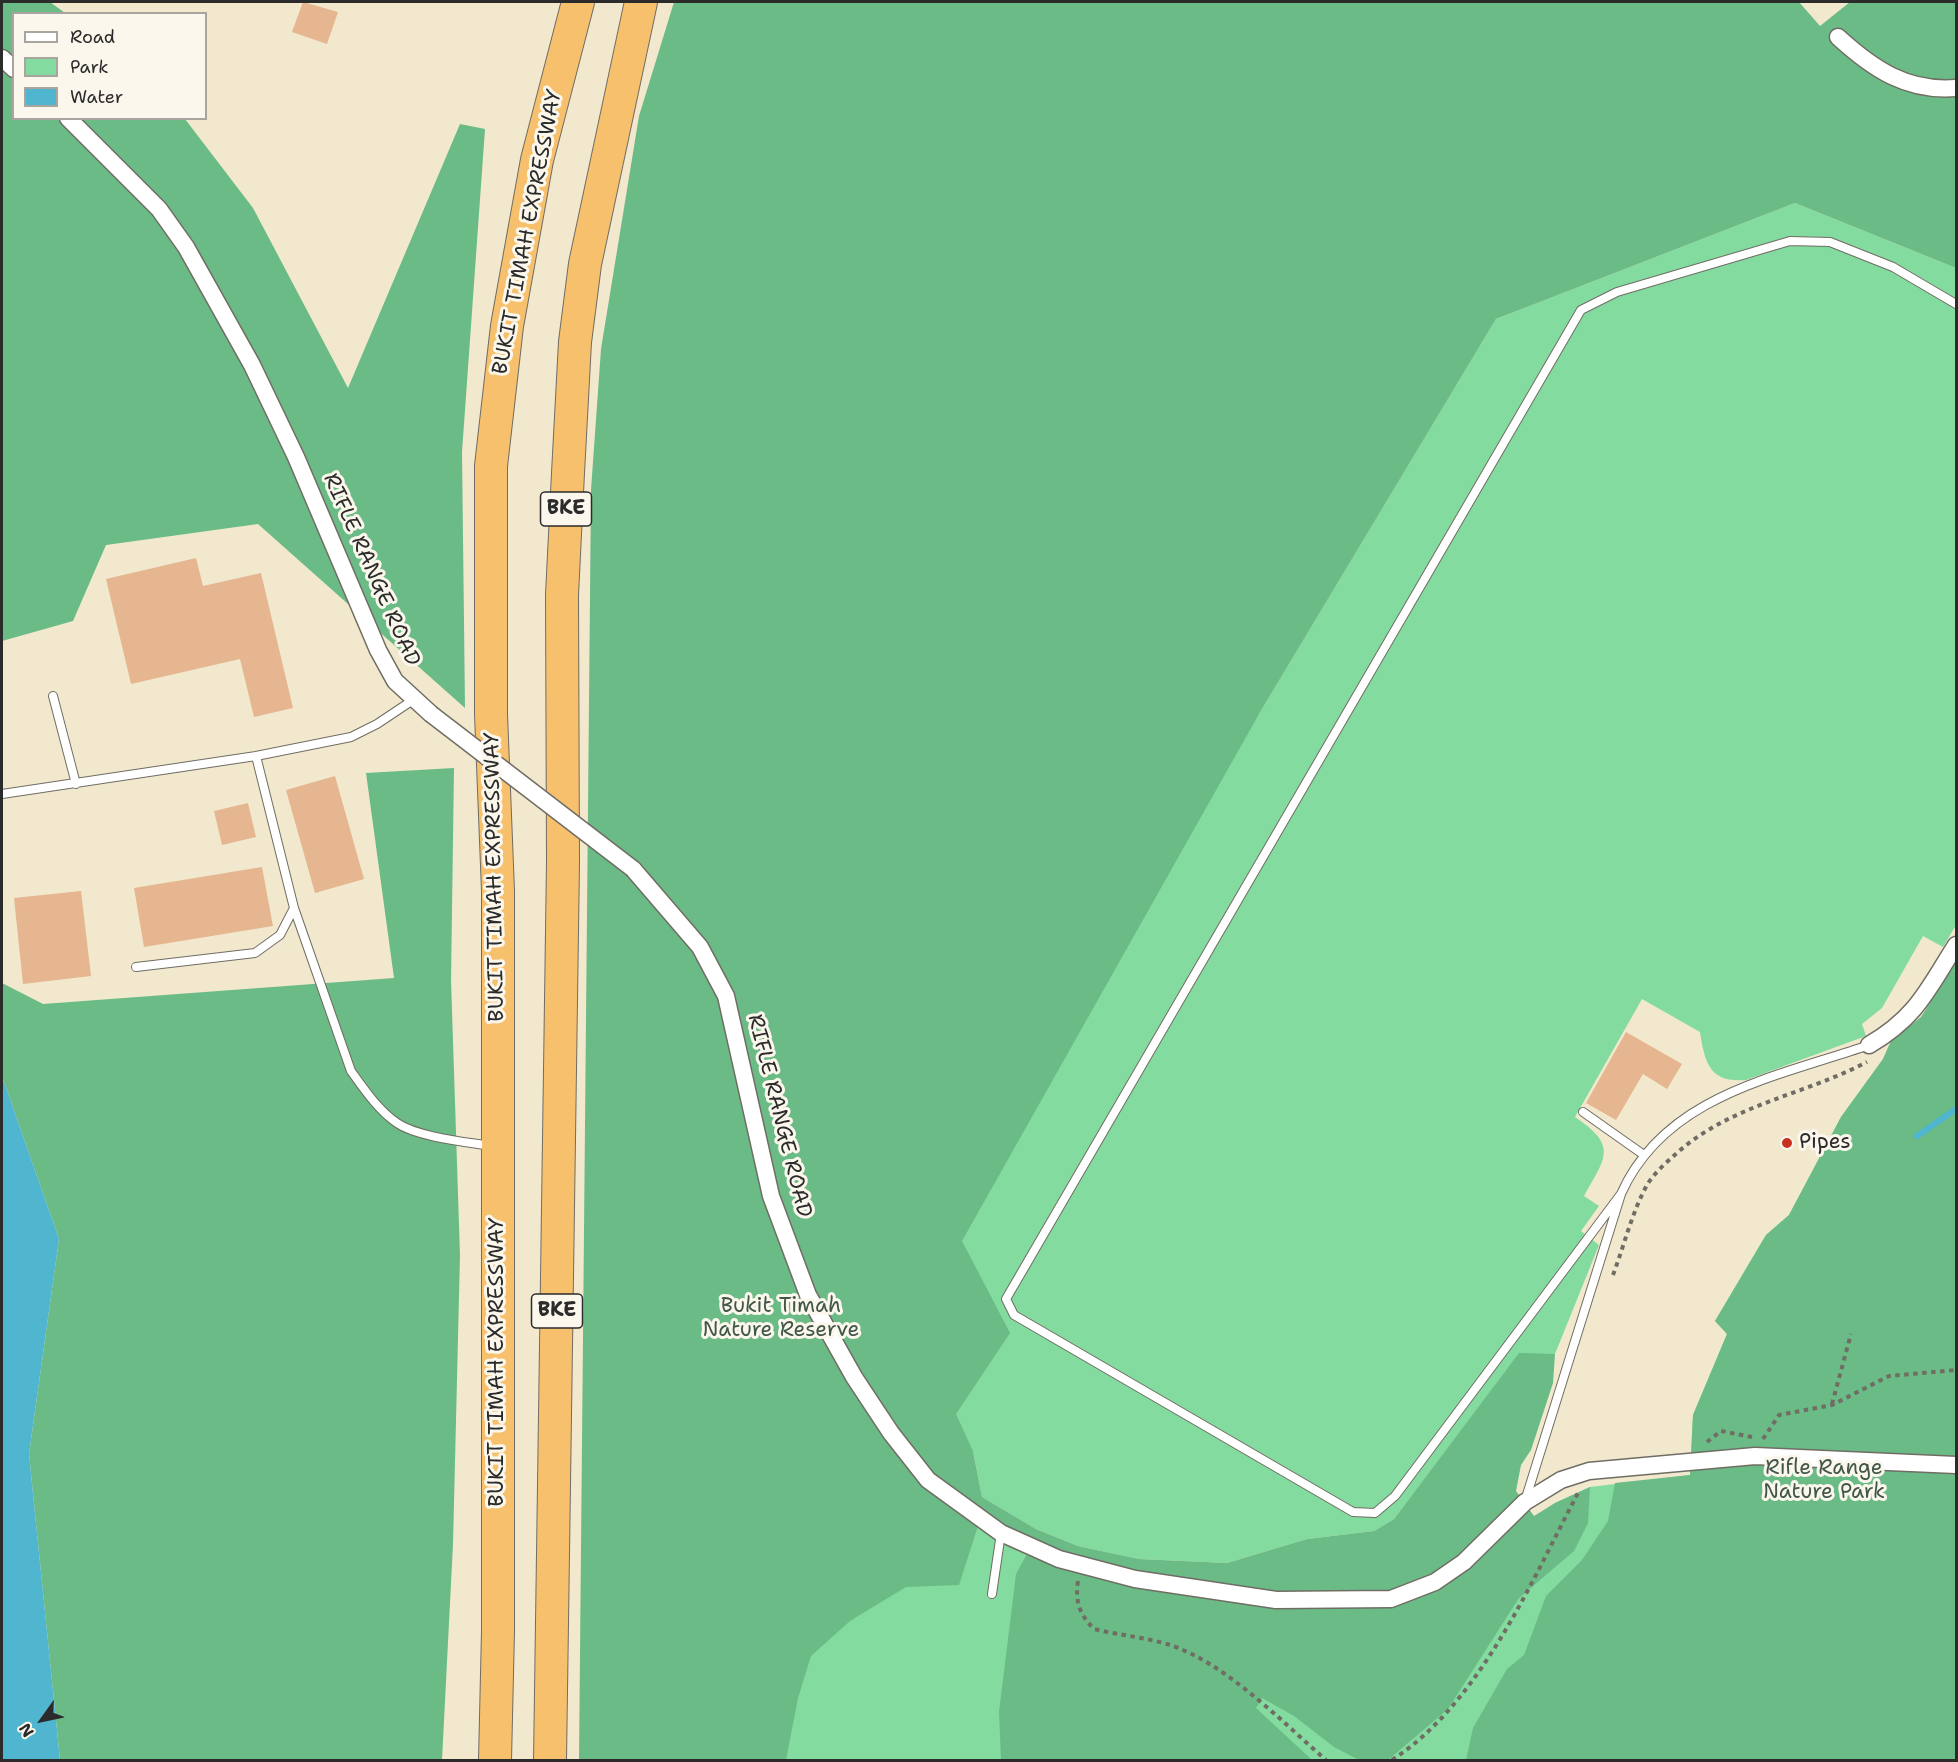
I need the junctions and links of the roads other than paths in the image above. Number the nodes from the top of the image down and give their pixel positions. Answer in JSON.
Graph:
{"nodes":[{"id":1,"x":578,"y":2,"type":"edge"},
{"id":2,"x":641,"y":2,"type":"edge"},
{"id":3,"x":1838,"y":37,"type":"dead end"},
{"id":4,"x":1956,"y":88,"type":"edge"},
{"id":5,"x":70,"y":120,"type":"edge"},
{"id":6,"x":1956,"y":304,"type":"edge"},
{"id":7,"x":53,"y":696,"type":"dead end"},
{"id":8,"x":413,"y":700,"type":"junction"},
{"id":9,"x":256,"y":756,"type":"junction"},
{"id":10,"x":76,"y":784,"type":"junction"},
{"id":11,"x":2,"y":794,"type":"edge"},
{"id":12,"x":294,"y":908,"type":"junction"},
{"id":13,"x":1956,"y":945,"type":"edge"},
{"id":14,"x":136,"y":967,"type":"dead end"},
{"id":15,"x":1872,"y":1043,"type":"joint"},
{"id":16,"x":1583,"y":1112,"type":"dead end"},
{"id":17,"x":498,"y":1148,"type":"junction"},
{"id":18,"x":1644,"y":1155,"type":"junction"},
{"id":19,"x":1622,"y":1194,"type":"junction"},
{"id":20,"x":1956,"y":1465,"type":"edge"},
{"id":21,"x":1525,"y":1502,"type":"junction"},
{"id":22,"x":1001,"y":1533,"type":"junction"},
{"id":23,"x":992,"y":1594,"type":"dead end"},
{"id":24,"x":495,"y":1761,"type":"edge"},
{"id":25,"x":550,"y":1761,"type":"edge"}],
"edges":[{"from":1,"to":17,"type":"highway","name":"BUKIT TIMAH EXPRESSWAY"},
{"from":2,"to":25,"type":"highway","number":"BKE"},
{"from":3,"to":4,"type":"street"},
{"from":5,"to":8,"type":"street","name":"RIFLE RANGE ROAD"},
{"from":6,"to":19,"type":"lane"},
{"from":7,"to":10,"type":"lane"},
{"from":8,"to":9,"type":"lane"},
{"from":8,"to":22,"type":"street","name":"RIFLE RANGE ROAD","bridge":true},
{"from":9,"to":10,"type":"lane"},
{"from":9,"to":12,"type":"lane"},
{"from":10,"to":11,"type":"lane"},
{"from":12,"to":14,"type":"lane"},
{"from":12,"to":17,"type":"lane"},
{"from":13,"to":15,"type":"street"},
{"from":15,"to":18,"type":"lane"},
{"from":16,"to":18,"type":"lane"},
{"from":17,"to":24,"type":"highway","name":"BUKIT TIMAH EXPRESSWAY"},
{"from":18,"to":19,"type":"lane"},
{"from":19,"to":21,"type":"lane"},
{"from":20,"to":21,"type":"street","name":"RIFLE RANGE ROAD"},
{"from":21,"to":22,"type":"street","name":"RIFLE RANGE ROAD"},
{"from":22,"to":23,"type":"lane"}]}
